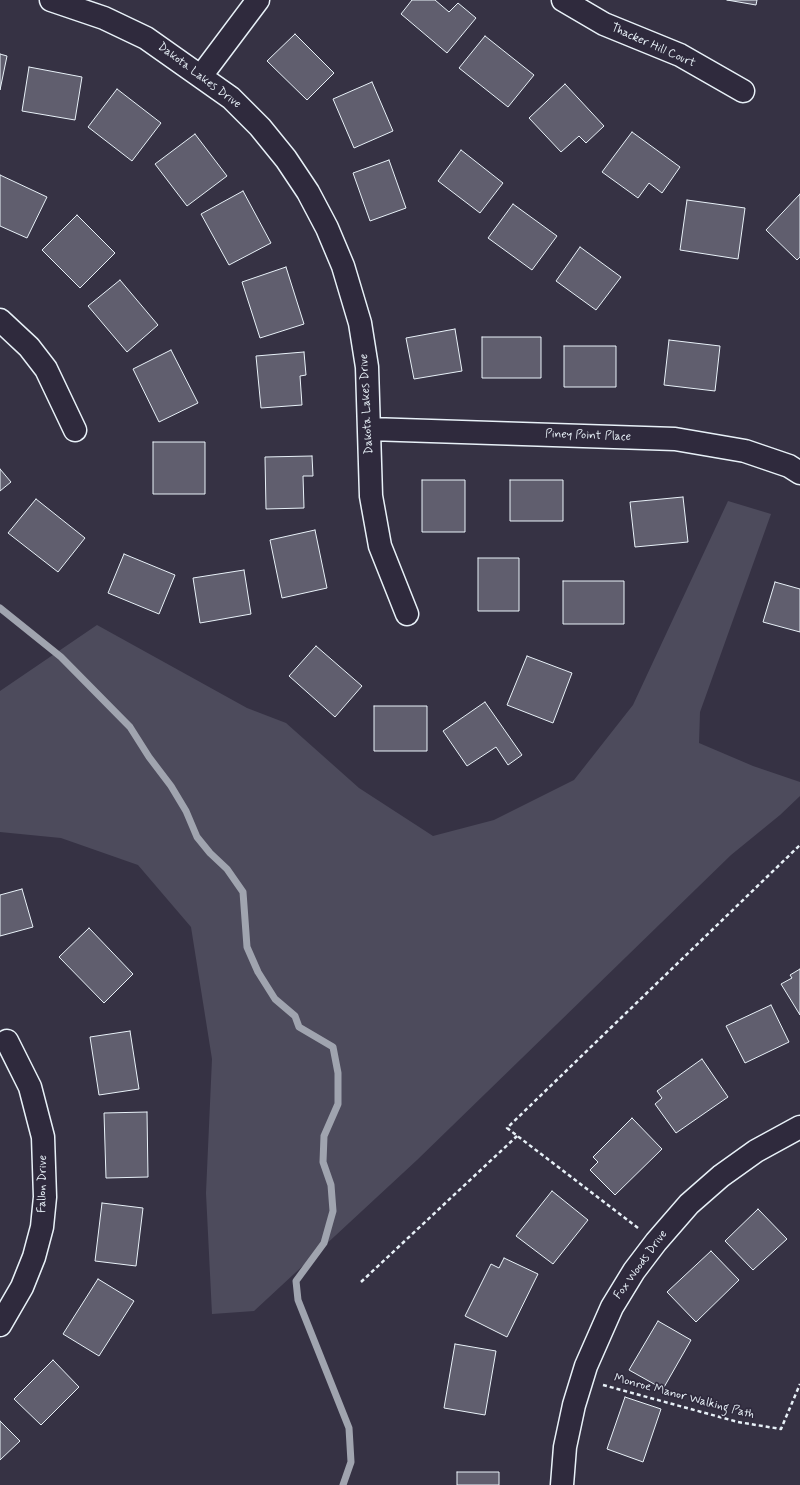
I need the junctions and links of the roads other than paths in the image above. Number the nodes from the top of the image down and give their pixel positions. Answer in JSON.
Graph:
{"nodes":[{"id":1,"x":51,"y":0,"type":"edge"},
{"id":2,"x":258,"y":0,"type":"edge"},
{"id":3,"x":563,"y":0,"type":"edge"},
{"id":4,"x":201,"y":76,"type":"junction"},
{"id":5,"x":743,"y":91,"type":"dead end"},
{"id":6,"x":0,"y":320,"type":"edge"},
{"id":7,"x":370,"y":429,"type":"junction"},
{"id":8,"x":75,"y":430,"type":"dead end"},
{"id":9,"x":800,"y":473,"type":"edge"},
{"id":10,"x":407,"y":614,"type":"dead end"},
{"id":11,"x":8,"y":1041,"type":"dead end"},
{"id":12,"x":800,"y":1127,"type":"edge"},
{"id":13,"x":0,"y":1325,"type":"edge"},
{"id":14,"x":562,"y":1485,"type":"edge"}],
"edges":[{"from":1,"to":4,"type":"street","name":"Dakota Lakes Drive"},
{"from":2,"to":4,"type":"street"},
{"from":3,"to":5,"type":"street","name":"Thacker Hill Court"},
{"from":4,"to":7,"type":"street","name":"Dakota Lakes Drive"},
{"from":6,"to":8,"type":"street"},
{"from":7,"to":9,"type":"street","name":"Piney Point Place"},
{"from":7,"to":10,"type":"street","name":"Dakota Lakes Drive"},
{"from":11,"to":13,"type":"street","name":"Fallon Drive"},
{"from":12,"to":14,"type":"street","name":"Fox Woods Drive"}]}
